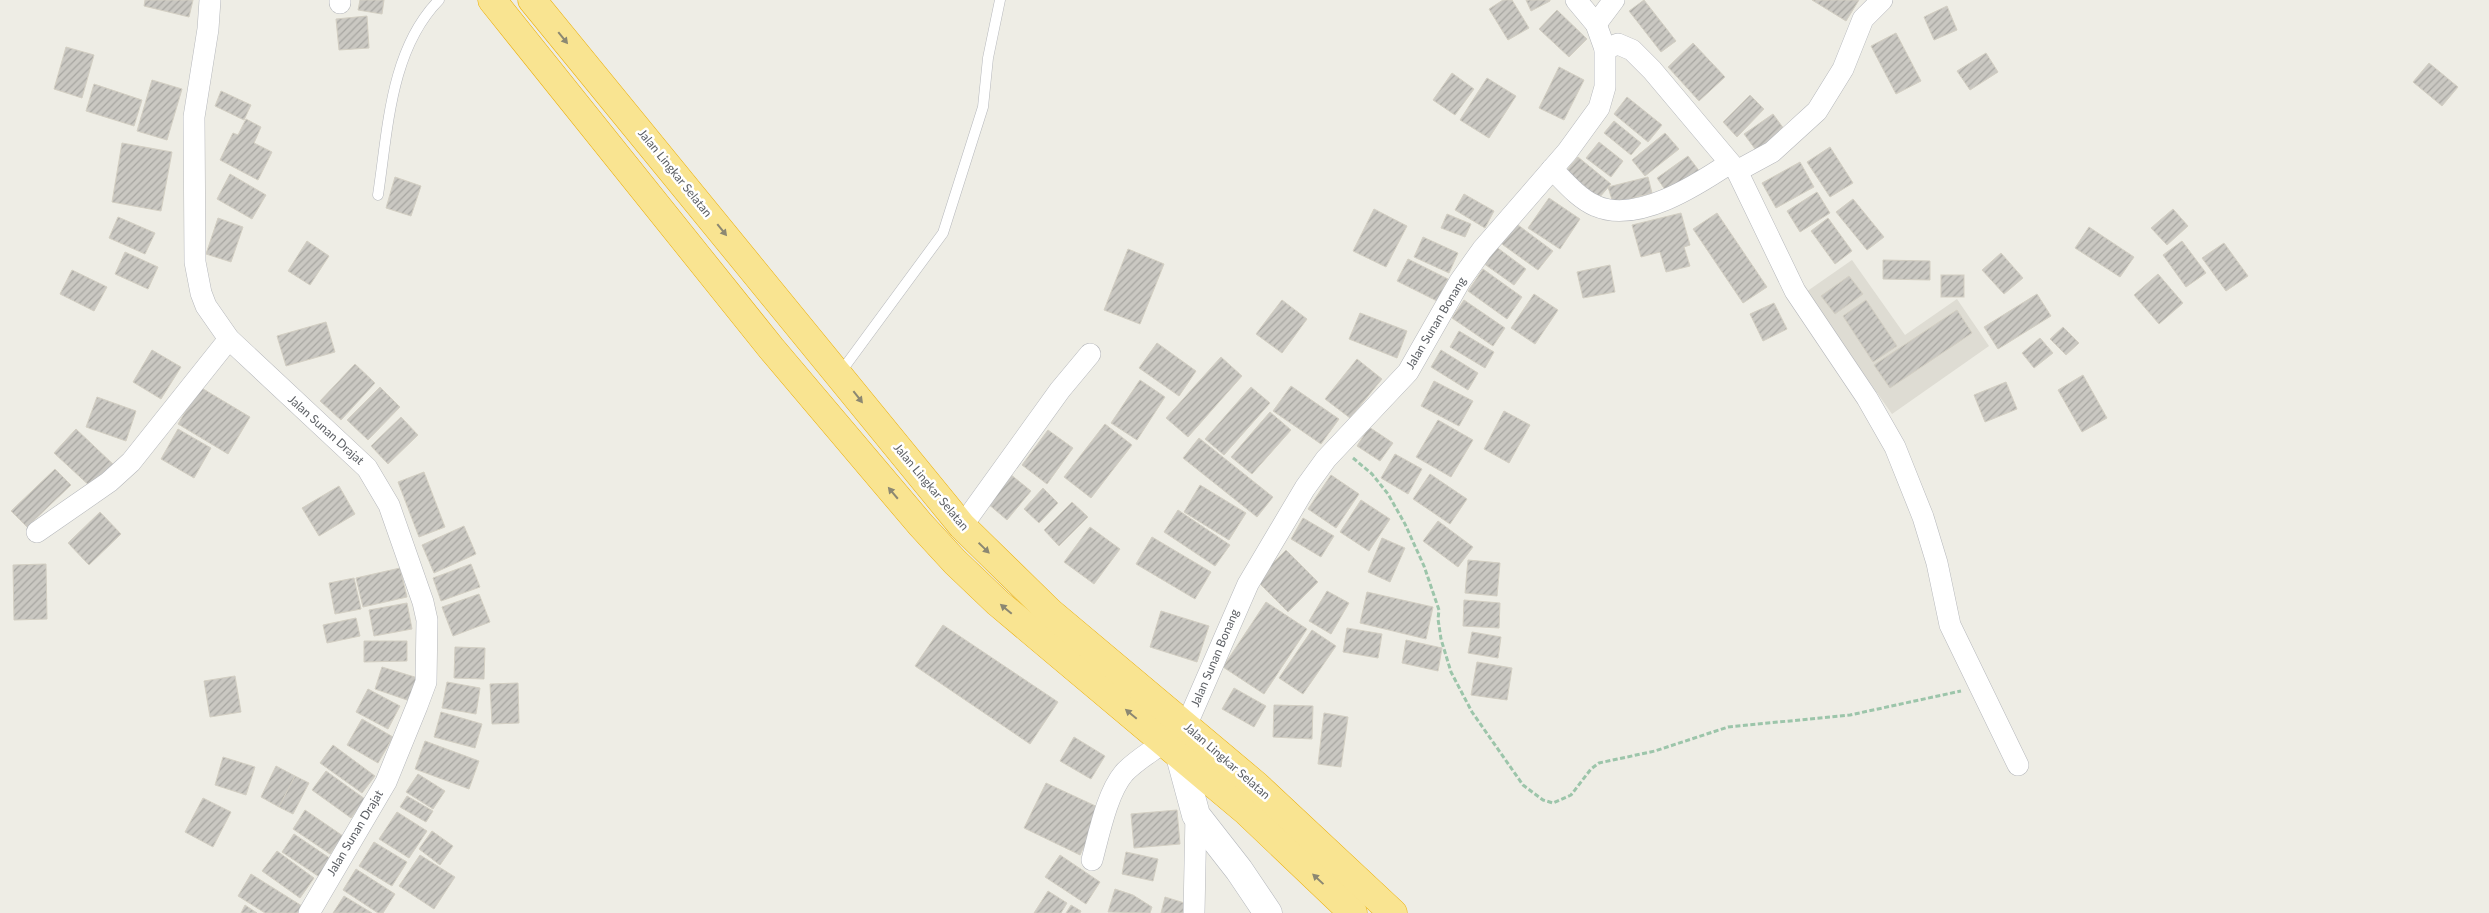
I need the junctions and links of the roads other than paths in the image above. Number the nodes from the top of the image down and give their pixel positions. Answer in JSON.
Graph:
{"nodes":[{"id":1,"x":210,"y":0,"type":"edge"},
{"id":2,"x":439,"y":0,"type":"edge"},
{"id":3,"x":492,"y":0,"type":"edge"},
{"id":4,"x":1000,"y":0,"type":"edge"},
{"id":5,"x":1576,"y":0,"type":"edge"},
{"id":6,"x":1614,"y":0,"type":"edge"},
{"id":7,"x":1882,"y":0,"type":"edge"},
{"id":8,"x":537,"y":2,"type":"edge"},
{"id":9,"x":1596,"y":24,"type":"junction"},
{"id":10,"x":1605,"y":49,"type":"junction"},
{"id":11,"x":1733,"y":167,"type":"junction"},
{"id":12,"x":1552,"y":170,"type":"junction"},
{"id":13,"x":378,"y":195,"type":"dead end"},
{"id":14,"x":772,"y":292,"type":"junction"},
{"id":15,"x":744,"y":313,"type":"junction"},
{"id":16,"x":229,"y":339,"type":"junction"},
{"id":17,"x":1090,"y":354,"type":"dead end"},
{"id":18,"x":840,"y":374,"type":"junction"},
{"id":19,"x":962,"y":526,"type":"junction"},
{"id":20,"x":38,"y":532,"type":"dead end"},
{"id":21,"x":1186,"y":726,"type":"junction"},
{"id":22,"x":1172,"y":749,"type":"junction"},
{"id":23,"x":2018,"y":765,"type":"dead end"},
{"id":24,"x":1196,"y":815,"type":"junction"},
{"id":25,"x":1092,"y":860,"type":"dead end"},
{"id":26,"x":309,"y":913,"type":"edge"},
{"id":27,"x":1194,"y":913,"type":"edge"},
{"id":28,"x":1268,"y":913,"type":"edge"},
{"id":29,"x":1353,"y":913,"type":"edge"},
{"id":30,"x":1393,"y":913,"type":"edge"}],
"edges":[{"from":1,"to":16,"type":"street","name":"Jalan Sunan Drajat"},
{"from":2,"to":13,"type":"lane"},
{"from":3,"to":15,"type":"highway","name":"Jalan Lingkar Selatan"},
{"from":4,"to":18,"type":"lane"},
{"from":5,"to":9,"type":"street","name":"Jalan Sunan Bonang"},
{"from":6,"to":9,"type":"street"},
{"from":7,"to":11,"type":"street"},
{"from":8,"to":14,"type":"highway","name":"Jalan Lingkar Selatan","one_way":true},
{"from":9,"to":10,"type":"street","name":"Jalan Sunan Bonang"},
{"from":10,"to":11,"type":"street"},
{"from":10,"to":12,"type":"street","name":"Jalan Sunan Bonang"},
{"from":11,"to":12,"type":"street"},
{"from":11,"to":23,"type":"street"},
{"from":12,"to":21,"type":"street","name":"Jalan Sunan Bonang"},
{"from":14,"to":15,"type":"highway"},
{"from":14,"to":18,"type":"highway","name":"Jalan Lingkar Selatan"},
{"from":22,"to":15,"type":"highway","name":"Jalan Lingkar Selatan","one_way":true},
{"from":16,"to":20,"type":"street"},
{"from":16,"to":26,"type":"street","name":"Jalan Sunan Drajat"},
{"from":17,"to":19,"type":"street"},
{"from":18,"to":19,"type":"highway","name":"Jalan Lingkar Selatan","one_way":true},
{"from":19,"to":21,"type":"highway","name":"Jalan Lingkar Selatan","one_way":true},
{"from":21,"to":30,"type":"highway","name":"Jalan Lingkar Selatan"},
{"from":22,"to":24,"type":"street"},
{"from":22,"to":25,"type":"street"},
{"from":29,"to":22,"type":"highway","name":"Jalan Lingkar Selatan","one_way":true},
{"from":24,"to":27,"type":"street"},
{"from":24,"to":28,"type":"street"}]}
